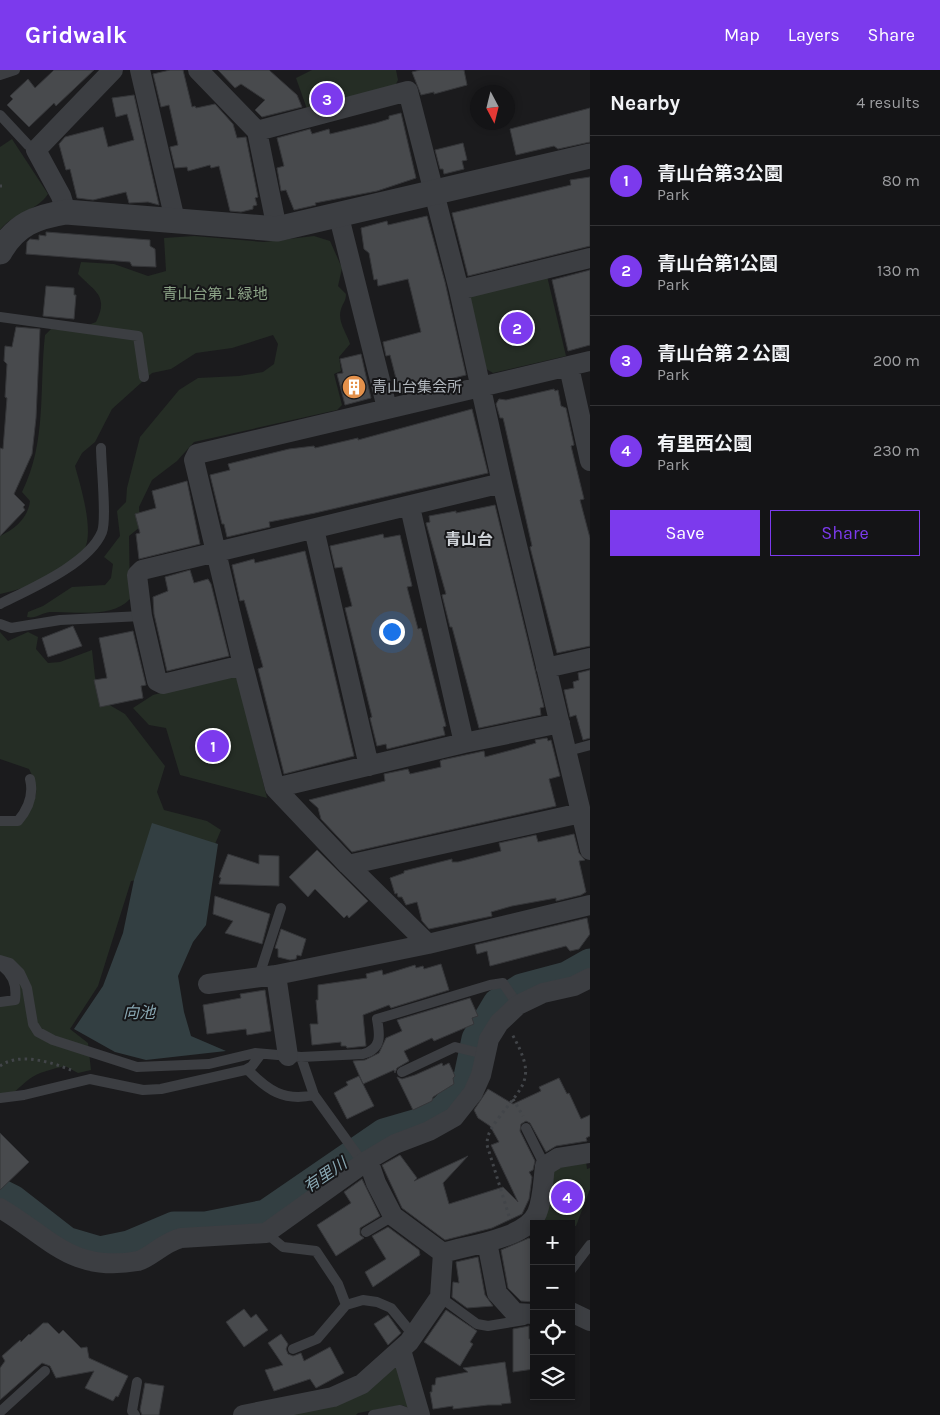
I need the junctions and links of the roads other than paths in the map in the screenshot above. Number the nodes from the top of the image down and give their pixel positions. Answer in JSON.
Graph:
{"nodes":[{"id":1,"x":15,"y":70,"type":"edge"},
{"id":2,"x":114,"y":70,"type":"edge"},
{"id":3,"x":140,"y":70,"type":"edge"},
{"id":4,"x":198,"y":70,"type":"edge"},
{"id":5,"x":0,"y":75,"type":"edge"},
{"id":6,"x":0,"y":115,"type":"edge"},
{"id":7,"x":257,"y":130,"type":"junction"},
{"id":8,"x":36,"y":150,"type":"junction"},
{"id":9,"x":590,"y":156,"type":"edge"},
{"id":10,"x":432,"y":194,"type":"junction"},
{"id":11,"x":66,"y":212,"type":"junction"},
{"id":12,"x":339,"y":217,"type":"junction"},
{"id":13,"x":175,"y":220,"type":"junction"},
{"id":14,"x":277,"y":230,"type":"junction"},
{"id":15,"x":0,"y":252,"type":"edge"},
{"id":16,"x":590,"y":258,"type":"edge"},
{"id":17,"x":459,"y":290,"type":"junction"},
{"id":18,"x":0,"y":317,"type":"edge"},
{"id":19,"x":590,"y":361,"type":"edge"},
{"id":20,"x":569,"y":366,"type":"junction"},
{"id":21,"x":144,"y":377,"type":"dead end"},
{"id":22,"x":480,"y":386,"type":"junction"},
{"id":23,"x":387,"y":408,"type":"junction"},
{"id":24,"x":101,"y":448,"type":"dead end"},
{"id":25,"x":590,"y":460,"type":"edge"},
{"id":26,"x":502,"y":483,"type":"junction"},
{"id":27,"x":410,"y":507,"type":"junction"},
{"id":28,"x":314,"y":529,"type":"junction"},
{"id":29,"x":218,"y":553,"type":"junction"},
{"id":30,"x":0,"y":604,"type":"edge"},
{"id":31,"x":142,"y":616,"type":"junction"},
{"id":32,"x":0,"y":624,"type":"edge"},
{"id":33,"x":590,"y":658,"type":"edge"},
{"id":34,"x":243,"y":665,"type":"junction"},
{"id":35,"x":546,"y":668,"type":"junction"},
{"id":36,"x":560,"y":723,"type":"junction"},
{"id":37,"x":464,"y":743,"type":"junction"},
{"id":38,"x":590,"y":745,"type":"edge"},
{"id":39,"x":568,"y":751,"type":"junction"},
{"id":40,"x":369,"y":766,"type":"junction"},
{"id":41,"x":30,"y":779,"type":"dead end"},
{"id":42,"x":275,"y":788,"type":"junction"},
{"id":43,"x":581,"y":813,"type":"junction"},
{"id":44,"x":0,"y":821,"type":"edge"},
{"id":45,"x":590,"y":850,"type":"edge"},
{"id":46,"x":348,"y":865,"type":"junction"},
{"id":47,"x":590,"y":905,"type":"edge"},
{"id":48,"x":280,"y":908,"type":"dead end"},
{"id":49,"x":428,"y":944,"type":"junction"},
{"id":50,"x":0,"y":960,"type":"edge"},
{"id":51,"x":0,"y":965,"type":"edge"},
{"id":52,"x":268,"y":976,"type":"junction"},
{"id":53,"x":590,"y":978,"type":"edge"},
{"id":54,"x":208,"y":984,"type":"dead end"},
{"id":55,"x":0,"y":1002,"type":"edge"},
{"id":56,"x":511,"y":1012,"type":"junction"},
{"id":57,"x":261,"y":1054,"type":"junction"},
{"id":58,"x":484,"y":1054,"type":"junction"},
{"id":59,"x":295,"y":1057,"type":"junction"},
{"id":60,"x":247,"y":1069,"type":"junction"},
{"id":61,"x":402,"y":1072,"type":"dead end"},
{"id":62,"x":314,"y":1095,"type":"junction"},
{"id":63,"x":0,"y":1098,"type":"edge"},
{"id":64,"x":526,"y":1128,"type":"road end"},
{"id":65,"x":590,"y":1153,"type":"edge"},
{"id":66,"x":365,"y":1162,"type":"junction"},
{"id":67,"x":545,"y":1166,"type":"junction"},
{"id":68,"x":0,"y":1208,"type":"edge"},
{"id":69,"x":393,"y":1216,"type":"junction"},
{"id":70,"x":266,"y":1232,"type":"junction"},
{"id":71,"x":366,"y":1232,"type":"dead end"},
{"id":72,"x":488,"y":1242,"type":"junction"},
{"id":73,"x":590,"y":1245,"type":"edge"},
{"id":74,"x":443,"y":1253,"type":"junction"},
{"id":75,"x":575,"y":1265,"type":"edge"},
{"id":76,"x":440,"y":1298,"type":"junction"},
{"id":77,"x":346,"y":1304,"type":"junction"},
{"id":78,"x":530,"y":1314,"type":"edge"},
{"id":79,"x":530,"y":1316,"type":"edge"},
{"id":80,"x":407,"y":1343,"type":"junction"},
{"id":81,"x":293,"y":1349,"type":"dead end"},
{"id":82,"x":45,"y":1371,"type":"dead end"},
{"id":83,"x":137,"y":1382,"type":"dead end"},
{"id":84,"x":0,"y":1412,"type":"edge"},
{"id":85,"x":135,"y":1415,"type":"edge"},
{"id":86,"x":243,"y":1415,"type":"edge"},
{"id":87,"x":373,"y":1415,"type":"edge"},
{"id":88,"x":413,"y":1415,"type":"edge"},
{"id":89,"x":420,"y":1415,"type":"edge"}],
"edges":[{"from":1,"to":5,"type":"lane"},
{"from":2,"to":8,"type":"street"},
{"from":3,"to":13,"type":"street"},
{"from":4,"to":7,"type":"street"},
{"from":6,"to":8,"type":"lane"},
{"from":7,"to":10,"type":"street"},
{"from":7,"to":14,"type":"street"},
{"from":8,"to":11,"type":"street"},
{"from":9,"to":10,"type":"street"},
{"from":10,"to":12,"type":"street"},
{"from":10,"to":17,"type":"street"},
{"from":11,"to":13,"type":"street"},
{"from":11,"to":15,"type":"street"},
{"from":12,"to":14,"type":"street"},
{"from":12,"to":23,"type":"street"},
{"from":13,"to":14,"type":"street"},
{"from":16,"to":17,"type":"street"},
{"from":17,"to":22,"type":"street"},
{"from":18,"to":21,"type":"lane"},
{"from":19,"to":20,"type":"street"},
{"from":20,"to":22,"type":"street"},
{"from":20,"to":25,"type":"street"},
{"from":22,"to":23,"type":"street"},
{"from":22,"to":26,"type":"street"},
{"from":23,"to":29,"type":"street"},
{"from":24,"to":30,"type":"lane"},
{"from":26,"to":27,"type":"street"},
{"from":26,"to":35,"type":"street"},
{"from":27,"to":28,"type":"street"},
{"from":27,"to":37,"type":"street"},
{"from":28,"to":29,"type":"street"},
{"from":28,"to":40,"type":"street"},
{"from":29,"to":31,"type":"street"},
{"from":29,"to":34,"type":"street"},
{"from":31,"to":32,"type":"lane"},
{"from":31,"to":34,"type":"street"},
{"from":33,"to":35,"type":"street"},
{"from":34,"to":42,"type":"street"},
{"from":35,"to":36,"type":"street"},
{"from":36,"to":37,"type":"street"},
{"from":36,"to":39,"type":"street"},
{"from":37,"to":40,"type":"street"},
{"from":38,"to":39,"type":"lane"},
{"from":39,"to":43,"type":"street"},
{"from":40,"to":42,"type":"street"},
{"from":41,"to":44,"type":"lane"},
{"from":42,"to":46,"type":"street"},
{"from":43,"to":45,"type":"street"},
{"from":43,"to":46,"type":"street"},
{"from":46,"to":49,"type":"street"},
{"from":47,"to":49,"type":"street"},
{"from":48,"to":52,"type":"lane"},
{"from":49,"to":52,"type":"street"},
{"from":50,"to":57,"type":"lane"},
{"from":51,"to":55,"type":"lane"},
{"from":52,"to":54,"type":"street"},
{"from":52,"to":59,"type":"street"},
{"from":53,"to":56,"type":"street"},
{"from":56,"to":58,"type":"street"},
{"from":56,"to":59,"type":"lane"},
{"from":57,"to":59,"type":"lane"},
{"from":57,"to":60,"type":"lane"},
{"from":58,"to":61,"type":"lane"},
{"from":58,"to":66,"type":"street"},
{"from":59,"to":62,"type":"lane"},
{"from":60,"to":62,"type":"lane"},
{"from":60,"to":63,"type":"lane"},
{"from":62,"to":66,"type":"lane"},
{"from":64,"to":67,"type":"lane"},
{"from":65,"to":67,"type":"street"},
{"from":66,"to":69,"type":"street"},
{"from":66,"to":70,"type":"street"},
{"from":67,"to":72,"type":"street"},
{"from":68,"to":70,"type":"street"},
{"from":69,"to":71,"type":"lane"},
{"from":69,"to":74,"type":"street"},
{"from":70,"to":77,"type":"lane"},
{"from":72,"to":74,"type":"street"},
{"from":72,"to":78,"type":"street"},
{"from":73,"to":75,"type":"lane"},
{"from":74,"to":76,"type":"street"},
{"from":76,"to":79,"type":"lane"},
{"from":76,"to":80,"type":"street"},
{"from":77,"to":80,"type":"lane"},
{"from":77,"to":81,"type":"lane"},
{"from":80,"to":86,"type":"street"},
{"from":80,"to":89,"type":"street"},
{"from":82,"to":84,"type":"lane"},
{"from":83,"to":85,"type":"lane"},
{"from":87,"to":88,"type":"lane"}]}
